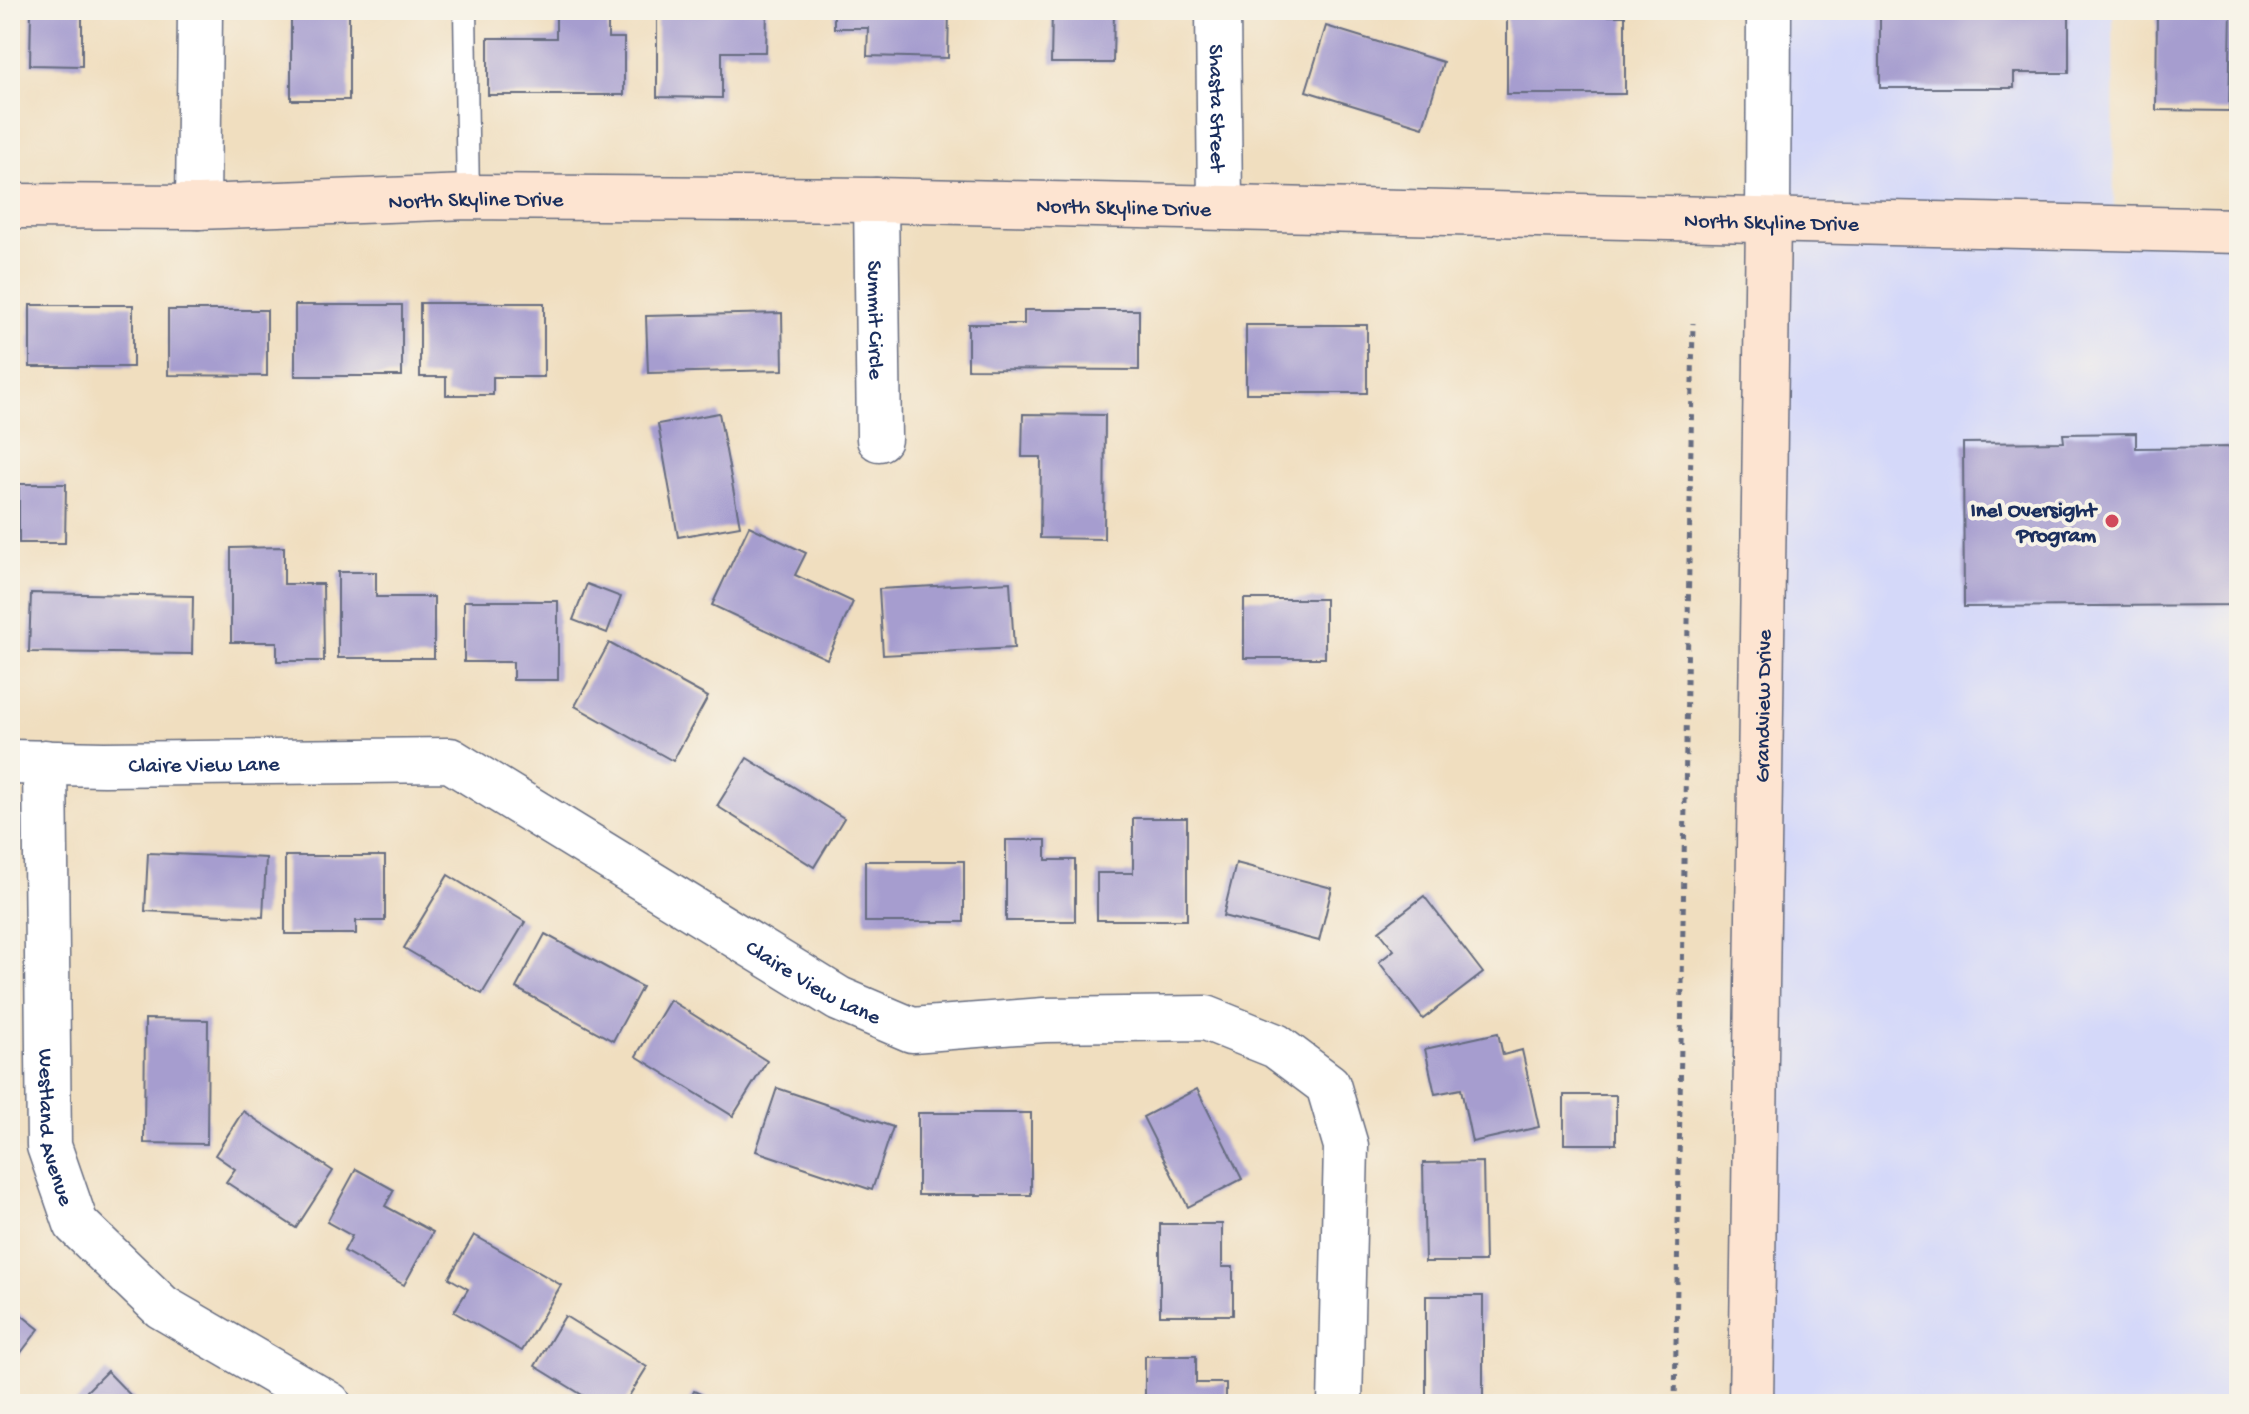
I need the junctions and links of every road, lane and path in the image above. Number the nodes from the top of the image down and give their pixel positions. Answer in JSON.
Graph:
{"nodes":[{"id":1,"x":200,"y":10,"type":"edge"},
{"id":2,"x":465,"y":10,"type":"edge"},
{"id":3,"x":1218,"y":10,"type":"edge"},
{"id":4,"x":1769,"y":10,"type":"edge"},
{"id":5,"x":468,"y":197,"type":"junction"},
{"id":6,"x":876,"y":200,"type":"junction"},
{"id":7,"x":10,"y":206,"type":"edge"},
{"id":8,"x":198,"y":207,"type":"junction"},
{"id":9,"x":1220,"y":207,"type":"junction"},
{"id":10,"x":1768,"y":221,"type":"junction"},
{"id":11,"x":2239,"y":231,"type":"edge"},
{"id":12,"x":1693,"y":323,"type":"dead end"},
{"id":13,"x":879,"y":439,"type":"dead end"},
{"id":14,"x":28,"y":762,"type":"edge"},
{"id":15,"x":329,"y":1404,"type":"edge"},
{"id":16,"x":1340,"y":1404,"type":"edge"},
{"id":17,"x":1675,"y":1404,"type":"edge"},
{"id":18,"x":1751,"y":1404,"type":"edge"}],
"edges":[{"from":1,"to":8,"type":"street"},
{"from":2,"to":5,"type":"lane"},
{"from":3,"to":9,"type":"street","name":"Shasta Street"},
{"from":4,"to":10,"type":"street","name":"Grandview Drive"},
{"from":5,"to":6,"type":"main road","name":"North Skyline Drive"},
{"from":5,"to":8,"type":"main road","name":"North Skyline Drive"},
{"from":6,"to":9,"type":"main road","name":"North Skyline Drive"},
{"from":6,"to":13,"type":"street","name":"Summit Circle"},
{"from":7,"to":8,"type":"main road","name":"North Skyline Drive"},
{"from":9,"to":10,"type":"main road","name":"North Skyline Drive"},
{"from":10,"to":11,"type":"main road","name":"North Skyline Drive"},
{"from":10,"to":18,"type":"main road","name":"Grandview Drive"},
{"from":12,"to":17,"type":"path"},
{"from":14,"to":15,"type":"street","name":"Westland Avenue"},
{"from":14,"to":16,"type":"street","name":"Claire View Lane"}]}
